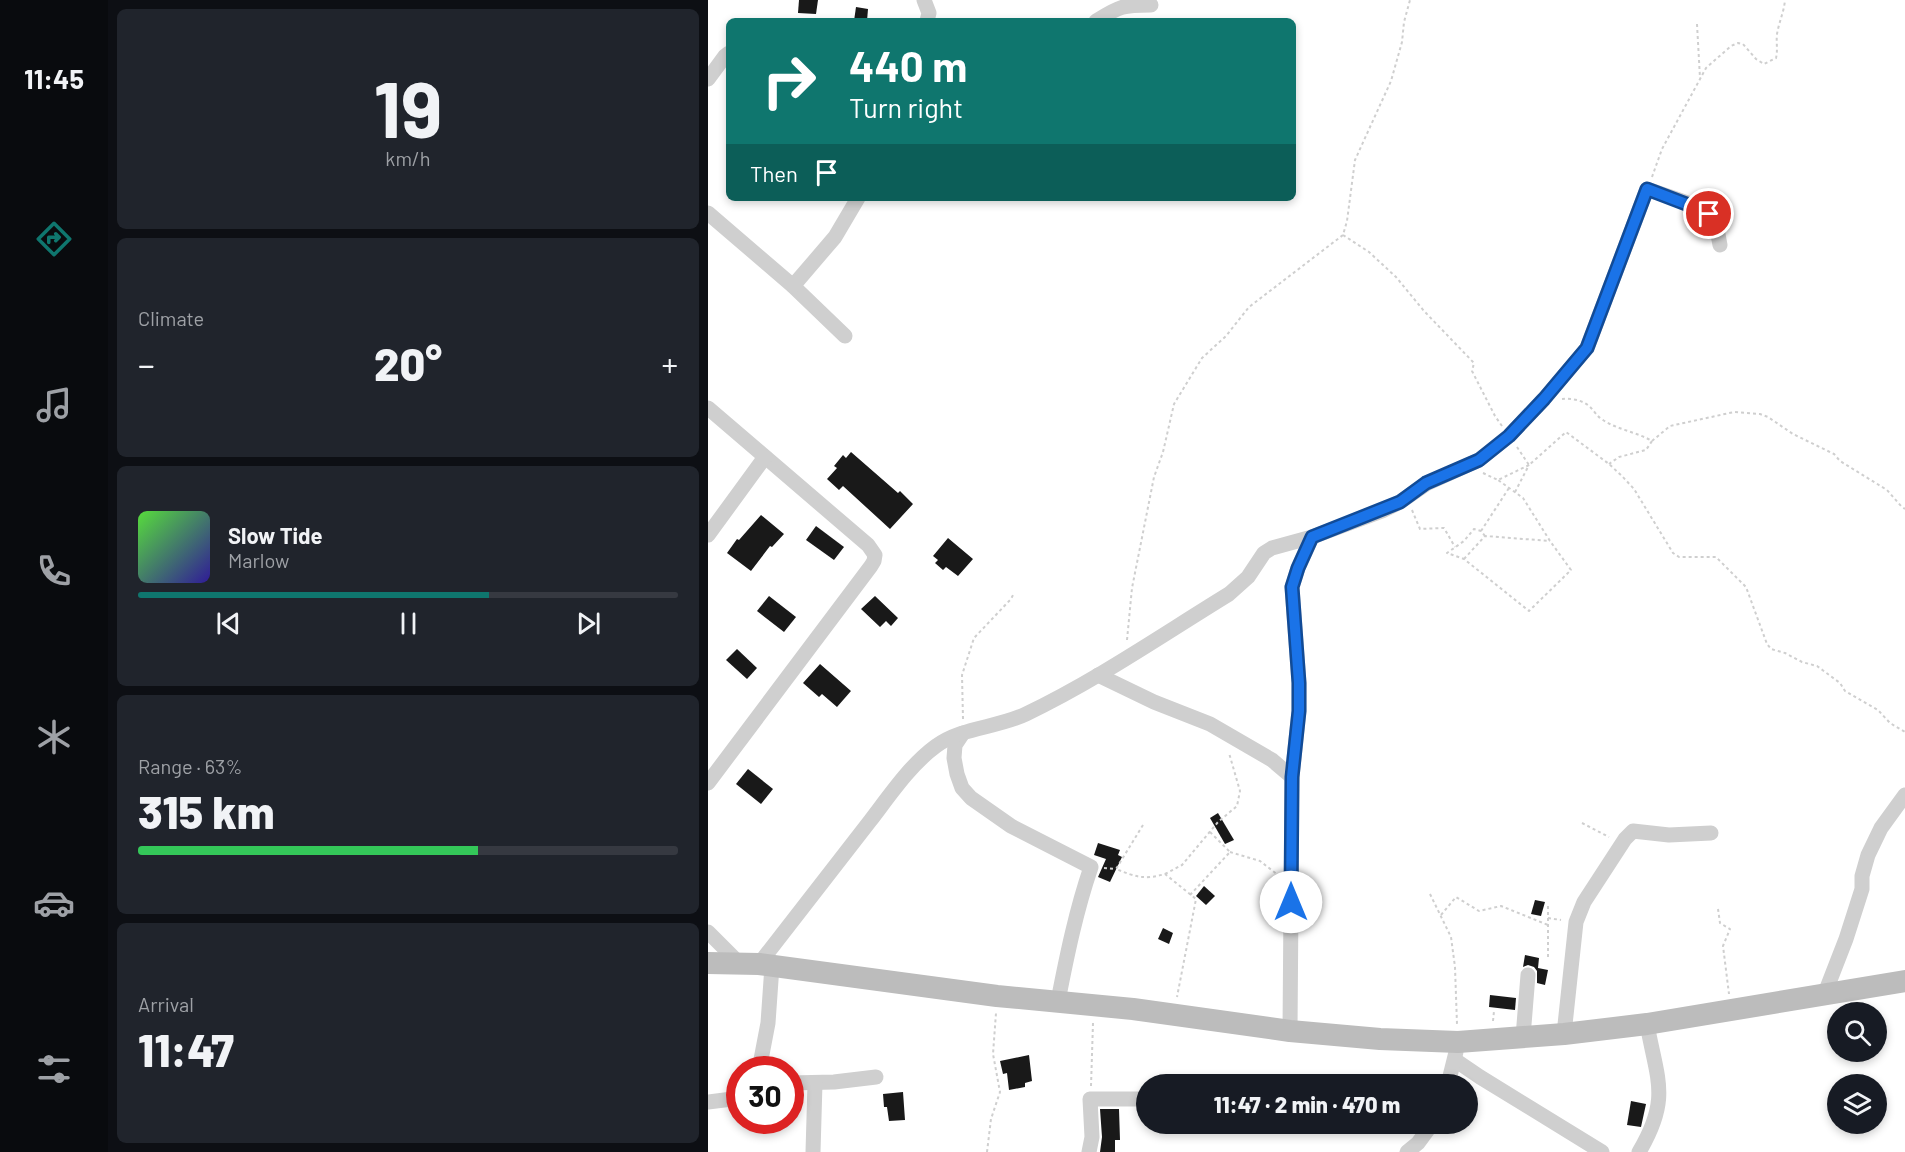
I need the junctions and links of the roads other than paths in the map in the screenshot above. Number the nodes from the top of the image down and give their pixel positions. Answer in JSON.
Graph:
{"nodes":[{"id":1,"x":924,"y":0,"type":"edge"},
{"id":2,"x":1151,"y":5,"type":"dead end"},
{"id":3,"x":928,"y":18,"type":"edge"},
{"id":4,"x":1101,"y":18,"type":"edge"},
{"id":5,"x":708,"y":55,"type":"edge"},
{"id":6,"x":726,"y":55,"type":"edge"},
{"id":7,"x":726,"y":56,"type":"edge"},
{"id":8,"x":708,"y":79,"type":"edge"},
{"id":9,"x":856,"y":201,"type":"edge"},
{"id":10,"x":708,"y":213,"type":"edge"},
{"id":11,"x":1720,"y":245,"type":"dead end"},
{"id":12,"x":793,"y":286,"type":"junction"},
{"id":13,"x":845,"y":336,"type":"dead end"},
{"id":14,"x":708,"y":408,"type":"edge"},
{"id":15,"x":765,"y":457,"type":"junction"},
{"id":16,"x":708,"y":535,"type":"edge"},
{"id":17,"x":1312,"y":537,"type":"junction"},
{"id":18,"x":1098,"y":675,"type":"junction"},
{"id":19,"x":963,"y":734,"type":"junction"},
{"id":20,"x":1292,"y":777,"type":"junction"},
{"id":21,"x":708,"y":783,"type":"edge"},
{"id":22,"x":1905,"y":795,"type":"edge"},
{"id":23,"x":1711,"y":833,"type":"dead end"},
{"id":24,"x":708,"y":932,"type":"edge"},
{"id":25,"x":708,"y":963,"type":"edge"},
{"id":26,"x":756,"y":965,"type":"junction"},
{"id":27,"x":1528,"y":975,"type":"dead end"},
{"id":28,"x":1905,"y":981,"type":"edge"},
{"id":29,"x":1825,"y":993,"type":"junction"},
{"id":30,"x":1058,"y":1001,"type":"junction"},
{"id":31,"x":1647,"y":1024,"type":"junction"},
{"id":32,"x":1290,"y":1031,"type":"junction"},
{"id":33,"x":1564,"y":1034,"type":"junction"},
{"id":34,"x":1523,"y":1037,"type":"junction"},
{"id":35,"x":1456,"y":1051,"type":"junction"},
{"id":36,"x":762,"y":1056,"type":"edge"},
{"id":37,"x":1450,"y":1074,"type":"edge"},
{"id":38,"x":876,"y":1077,"type":"dead end"},
{"id":39,"x":804,"y":1083,"type":"edge"},
{"id":40,"x":815,"y":1083,"type":"junction"},
{"id":41,"x":1136,"y":1099,"type":"edge"},
{"id":42,"x":726,"y":1100,"type":"edge"},
{"id":43,"x":708,"y":1102,"type":"edge"},
{"id":44,"x":1425,"y":1134,"type":"edge"},
{"id":45,"x":813,"y":1152,"type":"edge"},
{"id":46,"x":1089,"y":1152,"type":"edge"},
{"id":47,"x":1407,"y":1152,"type":"edge"},
{"id":48,"x":1602,"y":1152,"type":"edge"},
{"id":49,"x":1639,"y":1152,"type":"edge"}],
"edges":[{"from":1,"to":3,"type":"street"},
{"from":2,"to":4,"type":"street"},
{"from":5,"to":6,"type":"street"},
{"from":7,"to":8,"type":"street"},
{"from":9,"to":12,"type":"street"},
{"from":10,"to":12,"type":"street"},
{"from":11,"to":17,"type":"street"},
{"from":12,"to":13,"type":"street"},
{"from":14,"to":15,"type":"street"},
{"from":15,"to":16,"type":"street"},
{"from":15,"to":21,"type":"street"},
{"from":17,"to":18,"type":"street"},
{"from":17,"to":20,"type":"street"},
{"from":18,"to":19,"type":"street"},
{"from":18,"to":20,"type":"street"},
{"from":19,"to":26,"type":"street"},
{"from":19,"to":30,"type":"street"},
{"from":20,"to":32,"type":"street"},
{"from":22,"to":29,"type":"street"},
{"from":23,"to":33,"type":"street"},
{"from":24,"to":26,"type":"street"},
{"from":25,"to":26,"type":"street"},
{"from":26,"to":30,"type":"street"},
{"from":26,"to":36,"type":"street"},
{"from":27,"to":34,"type":"street"},
{"from":28,"to":29,"type":"street"},
{"from":29,"to":31,"type":"street"},
{"from":30,"to":32,"type":"street"},
{"from":31,"to":33,"type":"street"},
{"from":31,"to":49,"type":"street"},
{"from":32,"to":35,"type":"street"},
{"from":33,"to":34,"type":"street"},
{"from":34,"to":35,"type":"street"},
{"from":35,"to":37,"type":"street"},
{"from":35,"to":48,"type":"street"},
{"from":38,"to":40,"type":"street"},
{"from":39,"to":40,"type":"street"},
{"from":40,"to":45,"type":"street"},
{"from":41,"to":46,"type":"street"},
{"from":42,"to":43,"type":"street"},
{"from":44,"to":47,"type":"street"}]}
